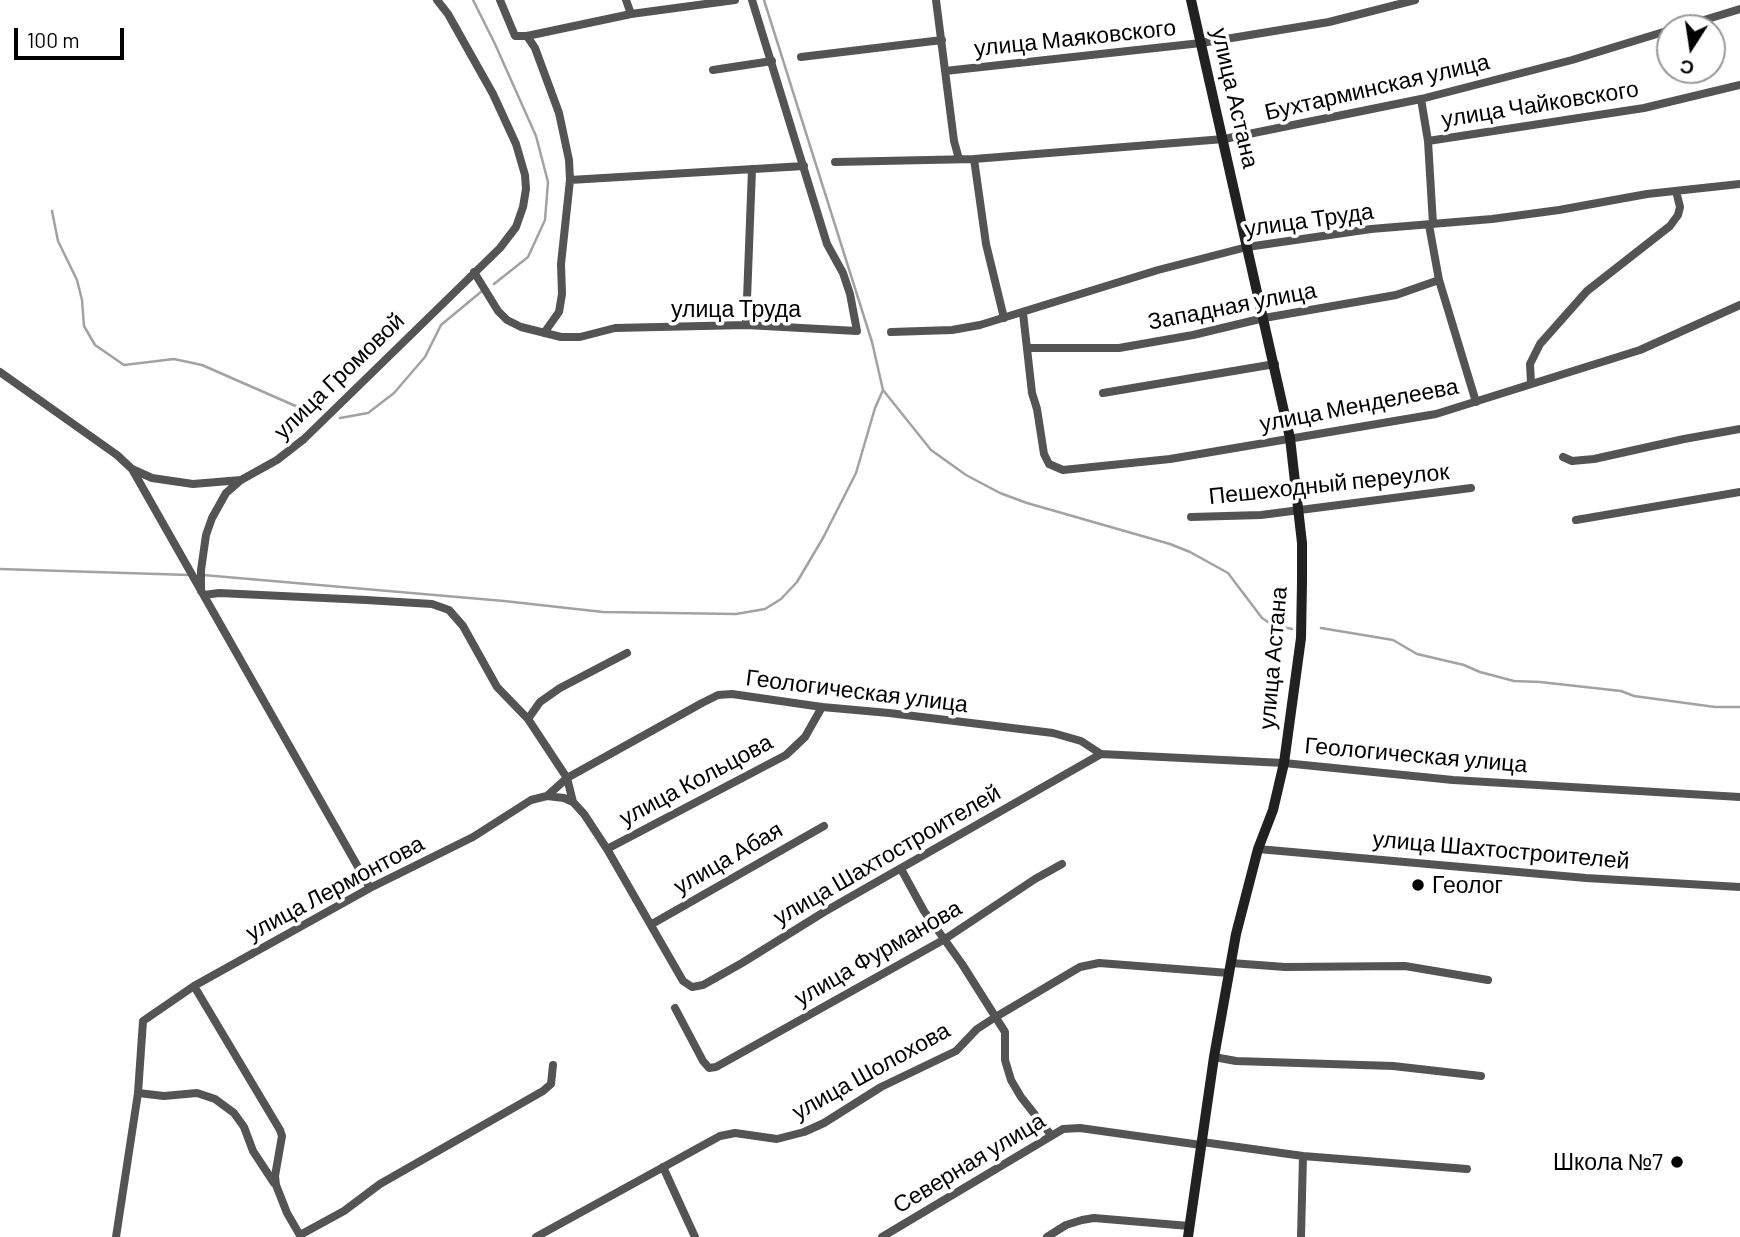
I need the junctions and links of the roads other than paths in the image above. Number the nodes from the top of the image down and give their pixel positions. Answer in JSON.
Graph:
{"nodes":[{"id":1,"x":437,"y":0,"type":"edge"},
{"id":2,"x":500,"y":0,"type":"edge"},
{"id":3,"x":626,"y":0,"type":"edge"},
{"id":4,"x":735,"y":0,"type":"edge"},
{"id":5,"x":752,"y":0,"type":"edge"},
{"id":6,"x":936,"y":0,"type":"edge"},
{"id":7,"x":1191,"y":0,"type":"edge"},
{"id":8,"x":1415,"y":0,"type":"edge"},
{"id":9,"x":631,"y":14,"type":"junction"},
{"id":10,"x":1656,"y":34,"type":"edge"},
{"id":11,"x":527,"y":36,"type":"junction"},
{"id":12,"x":942,"y":40,"type":"junction"},
{"id":13,"x":1201,"y":43,"type":"junction"},
{"id":14,"x":801,"y":57,"type":"dead end"},
{"id":15,"x":772,"y":61,"type":"junction"},
{"id":16,"x":713,"y":70,"type":"dead end"},
{"id":17,"x":945,"y":71,"type":"junction"},
{"id":18,"x":1740,"y":85,"type":"edge"},
{"id":19,"x":1421,"y":99,"type":"junction"},
{"id":20,"x":1224,"y":139,"type":"junction"},
{"id":21,"x":1427,"y":141,"type":"junction"},
{"id":22,"x":959,"y":159,"type":"junction"},
{"id":23,"x":974,"y":159,"type":"junction"},
{"id":24,"x":835,"y":162,"type":"dead end"},
{"id":25,"x":804,"y":166,"type":"junction"},
{"id":26,"x":752,"y":169,"type":"junction"},
{"id":27,"x":570,"y":180,"type":"junction"},
{"id":28,"x":1740,"y":184,"type":"edge"},
{"id":29,"x":1676,"y":191,"type":"junction"},
{"id":30,"x":1431,"y":224,"type":"junction"},
{"id":31,"x":1247,"y":247,"type":"junction"},
{"id":32,"x":474,"y":272,"type":"junction"},
{"id":33,"x":1439,"y":280,"type":"junction"},
{"id":34,"x":1740,"y":305,"type":"edge"},
{"id":35,"x":1023,"y":313,"type":"junction"},
{"id":36,"x":1004,"y":318,"type":"junction"},
{"id":37,"x":1264,"y":318,"type":"junction"},
{"id":38,"x":746,"y":325,"type":"junction"},
{"id":39,"x":891,"y":332,"type":"dead end"},
{"id":40,"x":544,"y":333,"type":"junction"},
{"id":41,"x":1028,"y":348,"type":"junction"},
{"id":42,"x":1275,"y":364,"type":"junction"},
{"id":43,"x":0,"y":372,"type":"edge"},
{"id":44,"x":1531,"y":383,"type":"junction"},
{"id":45,"x":1103,"y":393,"type":"dead end"},
{"id":46,"x":1476,"y":402,"type":"junction"},
{"id":47,"x":1740,"y":429,"type":"edge"},
{"id":48,"x":1290,"y":438,"type":"junction"},
{"id":49,"x":1563,"y":457,"type":"dead end"},
{"id":50,"x":132,"y":469,"type":"junction"},
{"id":51,"x":242,"y":480,"type":"junction"},
{"id":52,"x":1471,"y":488,"type":"dead end"},
{"id":53,"x":1740,"y":492,"type":"edge"},
{"id":54,"x":1298,"y":509,"type":"junction"},
{"id":55,"x":1191,"y":517,"type":"dead end"},
{"id":56,"x":1576,"y":520,"type":"dead end"},
{"id":57,"x":203,"y":593,"type":"junction"},
{"id":58,"x":627,"y":653,"type":"dead end"},
{"id":59,"x":719,"y":695,"type":"joint"},
{"id":60,"x":822,"y":707,"type":"junction"},
{"id":61,"x":528,"y":719,"type":"junction"},
{"id":62,"x":1101,"y":754,"type":"junction"},
{"id":63,"x":1284,"y":763,"type":"junction"},
{"id":64,"x":567,"y":778,"type":"junction"},
{"id":65,"x":547,"y":796,"type":"junction"},
{"id":66,"x":1740,"y":797,"type":"edge"},
{"id":67,"x":573,"y":802,"type":"junction"},
{"id":68,"x":824,"y":826,"type":"dead end"},
{"id":69,"x":607,"y":849,"type":"junction"},
{"id":70,"x":1258,"y":849,"type":"junction"},
{"id":71,"x":1062,"y":864,"type":"dead end"},
{"id":72,"x":901,"y":869,"type":"junction"},
{"id":73,"x":1740,"y":887,"type":"edge"},
{"id":74,"x":370,"y":888,"type":"junction"},
{"id":75,"x":652,"y":924,"type":"junction"},
{"id":76,"x":945,"y":939,"type":"junction"},
{"id":77,"x":1230,"y":968,"type":"junction"},
{"id":78,"x":1488,"y":980,"type":"dead end"},
{"id":79,"x":194,"y":986,"type":"junction"},
{"id":80,"x":675,"y":1008,"type":"dead end"},
{"id":81,"x":994,"y":1018,"type":"junction"},
{"id":82,"x":1214,"y":1056,"type":"junction"},
{"id":83,"x":553,"y":1065,"type":"dead end"},
{"id":84,"x":1481,"y":1076,"type":"dead end"},
{"id":85,"x":138,"y":1093,"type":"junction"},
{"id":86,"x":1051,"y":1135,"type":"junction"},
{"id":87,"x":1202,"y":1144,"type":"junction"},
{"id":88,"x":1303,"y":1156,"type":"junction"},
{"id":89,"x":663,"y":1167,"type":"junction"},
{"id":90,"x":1467,"y":1169,"type":"dead end"},
{"id":91,"x":276,"y":1185,"type":"junction"},
{"id":92,"x":1189,"y":1231,"type":"edge"},
{"id":93,"x":301,"y":1236,"type":"edge"},
{"id":94,"x":116,"y":1237,"type":"edge"},
{"id":95,"x":536,"y":1237,"type":"edge"},
{"id":96,"x":695,"y":1237,"type":"edge"},
{"id":97,"x":882,"y":1237,"type":"edge"},
{"id":98,"x":1047,"y":1237,"type":"edge"},
{"id":99,"x":1301,"y":1237,"type":"edge"}],
"edges":[{"from":1,"to":32,"type":"street","name":"улица Громовой"},
{"from":2,"to":11,"type":"street"},
{"from":3,"to":9,"type":"street"},
{"from":4,"to":9,"type":"street"},
{"from":5,"to":15,"type":"street"},
{"from":6,"to":12,"type":"street"},
{"from":7,"to":13,"type":"street","name":"улица Астана"},
{"from":8,"to":13,"type":"street","name":"улица Маяковского"},
{"from":9,"to":11,"type":"street"},
{"from":10,"to":19,"type":"street","name":"Бухтарминская улица"},
{"from":11,"to":27,"type":"street"},
{"from":12,"to":14,"type":"street","name":"улица Маяковского"},
{"from":12,"to":17,"type":"street"},
{"from":13,"to":17,"type":"street","name":"улица Маяковского"},
{"from":13,"to":20,"type":"street","name":"улица Астана"},
{"from":15,"to":16,"type":"street"},
{"from":15,"to":25,"type":"street"},
{"from":17,"to":22,"type":"street"},
{"from":18,"to":21,"type":"street","name":"улица Чайковского"},
{"from":19,"to":20,"type":"street","name":"Бухтарминская улица"},
{"from":19,"to":21,"type":"street"},
{"from":20,"to":23,"type":"street","name":"Бухтарминская улица"},
{"from":20,"to":31,"type":"street","name":"улица Астана"},
{"from":21,"to":30,"type":"street"},
{"from":22,"to":23,"type":"street","name":"Бухтарминская улица"},
{"from":22,"to":24,"type":"street","name":"Бухтарминская улица"},
{"from":23,"to":36,"type":"street"},
{"from":25,"to":26,"type":"street"},
{"from":25,"to":38,"type":"street","name":"улица Труда"},
{"from":26,"to":27,"type":"street"},
{"from":26,"to":38,"type":"street"},
{"from":27,"to":40,"type":"street"},
{"from":28,"to":29,"type":"street","name":"улица Труда"},
{"from":29,"to":30,"type":"street","name":"улица Труда"},
{"from":29,"to":44,"type":"street"},
{"from":30,"to":31,"type":"street","name":"улица Труда"},
{"from":30,"to":33,"type":"street"},
{"from":31,"to":35,"type":"street","name":"улица Труда"},
{"from":31,"to":37,"type":"street","name":"улица Астана"},
{"from":32,"to":40,"type":"street","name":"улица Труда"},
{"from":32,"to":51,"type":"street","name":"улица Громовой"},
{"from":33,"to":37,"type":"street","name":"Западная улица"},
{"from":33,"to":46,"type":"street"},
{"from":34,"to":44,"type":"street","name":"улица Менделеева"},
{"from":35,"to":36,"type":"street","name":"улица Труда"},
{"from":35,"to":41,"type":"street"},
{"from":36,"to":39,"type":"street","name":"улица Труда"},
{"from":37,"to":41,"type":"street","name":"Западная улица"},
{"from":37,"to":42,"type":"street","name":"улица Астана"},
{"from":38,"to":40,"type":"street","name":"улица Труда"},
{"from":41,"to":48,"type":"street","name":"улица Менделеева"},
{"from":42,"to":45,"type":"street"},
{"from":42,"to":48,"type":"street","name":"улица Астана"},
{"from":43,"to":50,"type":"street"},
{"from":44,"to":46,"type":"street","name":"улица Менделеева"},
{"from":46,"to":48,"type":"street","name":"улица Менделеева"},
{"from":47,"to":49,"type":"street"},
{"from":48,"to":54,"type":"street","name":"улица Астана"},
{"from":50,"to":51,"type":"street"},
{"from":50,"to":57,"type":"street"},
{"from":51,"to":57,"type":"street","name":"улица Громовой"},
{"from":52,"to":54,"type":"street","name":"Пешеходный переулок"},
{"from":53,"to":56,"type":"street"},
{"from":54,"to":55,"type":"street","name":"Пешеходный переулок"},
{"from":54,"to":63,"type":"street","name":"улица Астана"},
{"from":57,"to":61,"type":"street"},
{"from":57,"to":74,"type":"street"},
{"from":58,"to":61,"type":"street"},
{"from":59,"to":60,"type":"street","name":"Геологическая улица"},
{"from":59,"to":64,"type":"street","name":"улица Лермонтова"},
{"from":60,"to":62,"type":"street","name":"Геологическая улица"},
{"from":60,"to":69,"type":"street","name":"улица Кольцова"},
{"from":61,"to":64,"type":"street"},
{"from":62,"to":63,"type":"street","name":"Геологическая улица"},
{"from":62,"to":72,"type":"street","name":"улица Шахтостроителей"},
{"from":63,"to":66,"type":"street","name":"Геологическая улица"},
{"from":63,"to":70,"type":"street","name":"улица Астана"},
{"from":64,"to":65,"type":"street","name":"улица Лермонтова"},
{"from":64,"to":67,"type":"street"},
{"from":65,"to":67,"type":"street"},
{"from":65,"to":74,"type":"street","name":"улица Лермонтова"},
{"from":67,"to":69,"type":"street"},
{"from":68,"to":75,"type":"street","name":"улица Абая"},
{"from":69,"to":75,"type":"street"},
{"from":70,"to":73,"type":"street","name":"улица Шахтостроителей"},
{"from":70,"to":77,"type":"street","name":"улица Астана"},
{"from":71,"to":76,"type":"street","name":"улица Фурманова"},
{"from":72,"to":75,"type":"street","name":"улица Шахтостроителей"},
{"from":72,"to":76,"type":"street"},
{"from":74,"to":79,"type":"street","name":"улица Лермонтова"},
{"from":76,"to":80,"type":"street","name":"улица Фурманова"},
{"from":76,"to":81,"type":"street"},
{"from":77,"to":78,"type":"street","name":"улица Шолохова"},
{"from":77,"to":81,"type":"street","name":"улица Шолохова"},
{"from":77,"to":82,"type":"street","name":"улица Астана"},
{"from":79,"to":85,"type":"street","name":"улица Лермонтова"},
{"from":79,"to":91,"type":"street"},
{"from":81,"to":86,"type":"street"},
{"from":81,"to":89,"type":"street","name":"улица Шолохова"},
{"from":82,"to":84,"type":"street"},
{"from":82,"to":87,"type":"street","name":"улица Астана"},
{"from":83,"to":93,"type":"street"},
{"from":85,"to":91,"type":"street"},
{"from":85,"to":94,"type":"street"},
{"from":86,"to":87,"type":"street","name":"Северная улица"},
{"from":86,"to":97,"type":"street","name":"Северная улица"},
{"from":87,"to":88,"type":"street","name":"Северная улица"},
{"from":87,"to":92,"type":"street","name":"улица Астана"},
{"from":88,"to":90,"type":"street","name":"Северная улица"},
{"from":88,"to":99,"type":"street"},
{"from":89,"to":95,"type":"street","name":"улица Шолохова"},
{"from":89,"to":96,"type":"street"},
{"from":91,"to":93,"type":"street"},
{"from":92,"to":98,"type":"street"}]}
